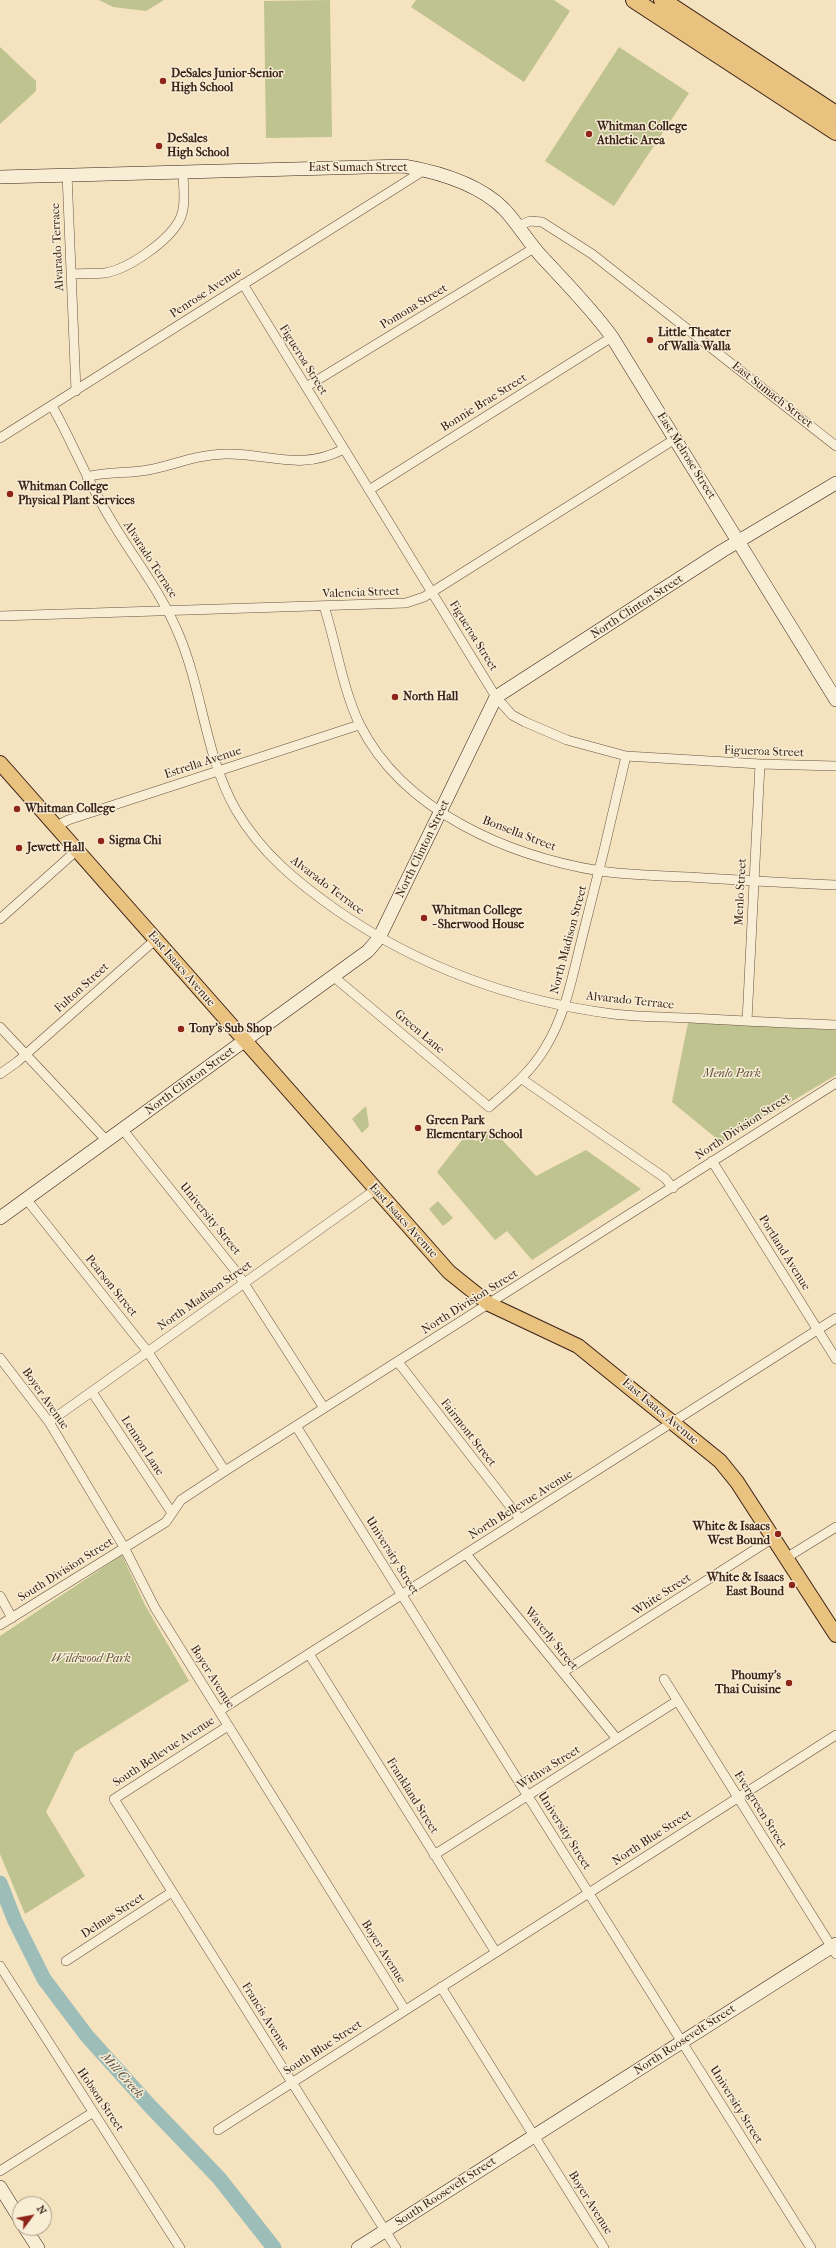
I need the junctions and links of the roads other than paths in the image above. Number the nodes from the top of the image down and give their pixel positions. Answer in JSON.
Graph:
{"nodes":[{"id":1,"x":634,"y":0,"type":"edge"},
{"id":2,"x":662,"y":0,"type":"edge"},
{"id":3,"x":836,"y":114,"type":"edge"},
{"id":4,"x":836,"y":132,"type":"edge"},
{"id":5,"x":426,"y":170,"type":"junction"},
{"id":6,"x":183,"y":172,"type":"junction"},
{"id":7,"x":66,"y":174,"type":"junction"},
{"id":8,"x":0,"y":177,"type":"edge"},
{"id":9,"x":518,"y":226,"type":"junction"},
{"id":10,"x":534,"y":248,"type":"junction"},
{"id":11,"x":71,"y":274,"type":"junction"},
{"id":12,"x":243,"y":284,"type":"junction"},
{"id":13,"x":612,"y":337,"type":"junction"},
{"id":14,"x":306,"y":387,"type":"junction"},
{"id":15,"x":76,"y":391,"type":"junction"},
{"id":16,"x":52,"y":406,"type":"junction"},
{"id":17,"x":0,"y":438,"type":"edge"},
{"id":18,"x":675,"y":439,"type":"junction"},
{"id":19,"x":836,"y":446,"type":"edge"},
{"id":20,"x":344,"y":449,"type":"junction"},
{"id":21,"x":88,"y":477,"type":"junction"},
{"id":22,"x":836,"y":483,"type":"edge"},
{"id":23,"x":369,"y":490,"type":"junction"},
{"id":24,"x":738,"y":542,"type":"junction"},
{"id":25,"x":432,"y":592,"type":"junction"},
{"id":26,"x":324,"y":606,"type":"junction"},
{"id":27,"x":168,"y":611,"type":"junction"},
{"id":28,"x":0,"y":616,"type":"edge"},
{"id":29,"x":496,"y":697,"type":"junction"},
{"id":30,"x":836,"y":700,"type":"edge"},
{"id":31,"x":360,"y":725,"type":"junction"},
{"id":32,"x":626,"y":756,"type":"junction"},
{"id":33,"x":0,"y":763,"type":"edge"},
{"id":34,"x":760,"y":764,"type":"junction"},
{"id":35,"x":836,"y":766,"type":"edge"},
{"id":36,"x":218,"y":771,"type":"junction"},
{"id":37,"x":441,"y":813,"type":"junction"},
{"id":38,"x":55,"y":827,"type":"junction"},
{"id":39,"x":76,"y":851,"type":"junction"},
{"id":40,"x":600,"y":871,"type":"junction"},
{"id":41,"x":754,"y":881,"type":"junction"},
{"id":42,"x":836,"y":885,"type":"edge"},
{"id":43,"x":0,"y":919,"type":"edge"},
{"id":44,"x":379,"y":938,"type":"junction"},
{"id":45,"x":155,"y":940,"type":"junction"},
{"id":46,"x":334,"y":976,"type":"junction"},
{"id":47,"x":565,"y":1005,"type":"junction"},
{"id":48,"x":747,"y":1021,"type":"junction"},
{"id":49,"x":836,"y":1025,"type":"edge"},
{"id":50,"x":0,"y":1027,"type":"edge"},
{"id":51,"x":245,"y":1042,"type":"junction"},
{"id":52,"x":26,"y":1054,"type":"junction"},
{"id":53,"x":0,"y":1074,"type":"edge"},
{"id":54,"x":522,"y":1079,"type":"junction"},
{"id":55,"x":836,"y":1083,"type":"edge"},
{"id":56,"x":489,"y":1107,"type":"joint"},
{"id":57,"x":123,"y":1130,"type":"junction"},
{"id":58,"x":107,"y":1142,"type":"junction"},
{"id":59,"x":712,"y":1161,"type":"junction"},
{"id":60,"x":673,"y":1188,"type":"junction"},
{"id":61,"x":375,"y":1190,"type":"junction"},
{"id":62,"x":27,"y":1200,"type":"junction"},
{"id":63,"x":0,"y":1218,"type":"edge"},
{"id":64,"x":244,"y":1283,"type":"junction"},
{"id":65,"x":490,"y":1304,"type":"junction"},
{"id":66,"x":836,"y":1318,"type":"edge"},
{"id":67,"x":818,"y":1330,"type":"junction"},
{"id":68,"x":148,"y":1352,"type":"junction"},
{"id":69,"x":0,"y":1358,"type":"edge"},
{"id":70,"x":836,"y":1359,"type":"edge"},
{"id":71,"x":398,"y":1362,"type":"junction"},
{"id":72,"x":92,"y":1392,"type":"junction"},
{"id":73,"x":324,"y":1408,"type":"junction"},
{"id":74,"x":49,"y":1422,"type":"junction"},
{"id":75,"x":673,"y":1422,"type":"junction"},
{"id":76,"x":296,"y":1426,"type":"junction"},
{"id":77,"x":225,"y":1471,"type":"junction"},
{"id":78,"x":172,"y":1513,"type":"junction"},
{"id":79,"x":520,"y":1519,"type":"junction"},
{"id":80,"x":836,"y":1527,"type":"edge"},
{"id":81,"x":773,"y":1538,"type":"junction"},
{"id":82,"x":124,"y":1547,"type":"junction"},
{"id":83,"x":466,"y":1554,"type":"junction"},
{"id":84,"x":786,"y":1558,"type":"junction"},
{"id":85,"x":402,"y":1595,"type":"junction"},
{"id":86,"x":0,"y":1596,"type":"edge"},
{"id":87,"x":12,"y":1618,"type":"junction"},
{"id":88,"x":0,"y":1625,"type":"edge"},
{"id":89,"x":836,"y":1635,"type":"edge"},
{"id":90,"x":309,"y":1654,"type":"junction"},
{"id":91,"x":563,"y":1672,"type":"junction"},
{"id":92,"x":664,"y":1679,"type":"dead end"},
{"id":93,"x":677,"y":1701,"type":"junction"},
{"id":94,"x":219,"y":1711,"type":"junction"},
{"id":95,"x":228,"y":1726,"type":"junction"},
{"id":96,"x":836,"y":1735,"type":"edge"},
{"id":97,"x":617,"y":1739,"type":"junction"},
{"id":98,"x":528,"y":1796,"type":"junction"},
{"id":99,"x":738,"y":1798,"type":"junction"},
{"id":100,"x":114,"y":1799,"type":"joint"},
{"id":101,"x":434,"y":1855,"type":"junction"},
{"id":102,"x":172,"y":1892,"type":"junction"},
{"id":103,"x":589,"y":1893,"type":"junction"},
{"id":104,"x":834,"y":1948,"type":"edge"},
{"id":105,"x":495,"y":1952,"type":"junction"},
{"id":106,"x":66,"y":1960,"type":"dead end"},
{"id":107,"x":0,"y":1966,"type":"edge"},
{"id":108,"x":441,"y":1987,"type":"junction"},
{"id":109,"x":405,"y":2010,"type":"junction"},
{"id":110,"x":682,"y":2042,"type":"junction"},
{"id":111,"x":292,"y":2083,"type":"junction"},
{"id":112,"x":92,"y":2113,"type":"junction"},
{"id":113,"x":218,"y":2130,"type":"dead end"},
{"id":114,"x":534,"y":2136,"type":"junction"},
{"id":115,"x":0,"y":2170,"type":"edge"},
{"id":116,"x":0,"y":2187,"type":"edge"},
{"id":117,"x":12,"y":2206,"type":"edge"},
{"id":118,"x":386,"y":2231,"type":"junction"},
{"id":119,"x":30,"y":2236,"type":"edge"},
{"id":120,"x":38,"y":2248,"type":"edge"},
{"id":121,"x":180,"y":2248,"type":"edge"},
{"id":122,"x":358,"y":2248,"type":"edge"},
{"id":123,"x":396,"y":2248,"type":"edge"},
{"id":124,"x":604,"y":2248,"type":"edge"},
{"id":125,"x":811,"y":2248,"type":"edge"}],
"edges":[{"from":1,"to":4,"type":"highway"},
{"from":2,"to":3,"type":"highway"},
{"from":5,"to":6,"type":"main road","name":"East Sumach Street"},
{"from":5,"to":9,"type":"main road","name":"East Sumach Street"},
{"from":5,"to":12,"type":"street","name":"Penrose Avenue"},
{"from":6,"to":7,"type":"main road","name":"East Sumach Street"},
{"from":6,"to":11,"type":"street"},
{"from":7,"to":8,"type":"main road","name":"East Sumach Street"},
{"from":7,"to":11,"type":"street","name":"Alvarado Terrace"},
{"from":9,"to":10,"type":"main road","name":"East Melrose Street"},
{"from":9,"to":19,"type":"street","name":"East Sumach Street"},
{"from":10,"to":13,"type":"main road","name":"East Melrose Street"},
{"from":10,"to":14,"type":"street","name":"Pomona Street"},
{"from":11,"to":15,"type":"street","name":"Alvarado Terrace"},
{"from":12,"to":14,"type":"street","name":"Figueroa Street"},
{"from":12,"to":15,"type":"street","name":"Penrose Avenue"},
{"from":13,"to":18,"type":"main road","name":"East Melrose Street"},
{"from":13,"to":23,"type":"street","name":"Bonnie Brae Street"},
{"from":14,"to":20,"type":"street","name":"Figueroa Street"},
{"from":15,"to":16,"type":"street","name":"Penrose Avenue"},
{"from":16,"to":17,"type":"street","name":"Penrose Avenue"},
{"from":16,"to":21,"type":"street","name":"Alvarado Terrace"},
{"from":18,"to":24,"type":"main road","name":"East Melrose Street"},
{"from":18,"to":25,"type":"street","name":"Valencia Street"},
{"from":20,"to":21,"type":"street"},
{"from":20,"to":23,"type":"street","name":"Figueroa Street"},
{"from":21,"to":27,"type":"street","name":"Alvarado Terrace"},
{"from":22,"to":24,"type":"main road","name":"North Clinton Street"},
{"from":23,"to":25,"type":"street","name":"Figueroa Street"},
{"from":24,"to":29,"type":"main road","name":"North Clinton Street"},
{"from":24,"to":30,"type":"main road","name":"East Melrose Street"},
{"from":25,"to":26,"type":"street","name":"Valencia Street"},
{"from":25,"to":29,"type":"street","name":"Figueroa Street"},
{"from":26,"to":27,"type":"street","name":"Valencia Street"},
{"from":26,"to":31,"type":"street","name":"Bonsella Street"},
{"from":27,"to":28,"type":"street","name":"Valencia Street"},
{"from":27,"to":36,"type":"street","name":"Alvarado Terrace"},
{"from":29,"to":32,"type":"street","name":"Figueroa Street"},
{"from":29,"to":37,"type":"main road","name":"North Clinton Street"},
{"from":31,"to":36,"type":"street","name":"Estrella Avenue"},
{"from":31,"to":37,"type":"street","name":"Bonsella Street"},
{"from":32,"to":34,"type":"street","name":"Figueroa Street"},
{"from":32,"to":40,"type":"street","name":"North Madison Street"},
{"from":33,"to":38,"type":"main road","name":"East Isaacs Avenue"},
{"from":34,"to":35,"type":"street","name":"Figueroa Street"},
{"from":34,"to":41,"type":"street","name":"Menlo Street"},
{"from":36,"to":38,"type":"street","name":"Estrella Avenue"},
{"from":36,"to":44,"type":"street","name":"Alvarado Terrace"},
{"from":37,"to":40,"type":"street","name":"Bonsella Street"},
{"from":37,"to":44,"type":"main road","name":"North Clinton Street"},
{"from":38,"to":39,"type":"main road","name":"East Isaacs Avenue"},
{"from":39,"to":43,"type":"street"},
{"from":39,"to":45,"type":"main road","name":"East Isaacs Avenue"},
{"from":40,"to":41,"type":"street","name":"Bonsella Street"},
{"from":40,"to":47,"type":"street","name":"North Madison Street"},
{"from":41,"to":42,"type":"street","name":"Bonsella Street"},
{"from":41,"to":48,"type":"street","name":"Menlo Street"},
{"from":44,"to":46,"type":"main road","name":"North Clinton Street"},
{"from":44,"to":47,"type":"street","name":"Alvarado Terrace"},
{"from":45,"to":51,"type":"main road","name":"East Isaacs Avenue"},
{"from":45,"to":52,"type":"street","name":"Fulton Street"},
{"from":46,"to":51,"type":"main road","name":"North Clinton Street"},
{"from":46,"to":56,"type":"street","name":"Green Lane"},
{"from":47,"to":48,"type":"street","name":"Alvarado Terrace"},
{"from":47,"to":54,"type":"street","name":"North Madison Street"},
{"from":48,"to":49,"type":"street","name":"Alvarado Terrace"},
{"from":50,"to":52,"type":"street"},
{"from":51,"to":57,"type":"main road","name":"North Clinton Street"},
{"from":51,"to":61,"type":"main road","name":"East Isaacs Avenue"},
{"from":52,"to":53,"type":"street","name":"Fulton Street"},
{"from":52,"to":58,"type":"street"},
{"from":54,"to":56,"type":"street","name":"North Madison Street"},
{"from":54,"to":60,"type":"street"},
{"from":55,"to":59,"type":"street","name":"North Division Street"},
{"from":57,"to":58,"type":"main road","name":"North Clinton Street"},
{"from":57,"to":64,"type":"street","name":"University Street"},
{"from":58,"to":62,"type":"main road","name":"North Clinton Street"},
{"from":59,"to":60,"type":"street","name":"North Division Street"},
{"from":59,"to":67,"type":"street","name":"Portland Avenue"},
{"from":60,"to":65,"type":"street","name":"North Division Street"},
{"from":61,"to":64,"type":"street","name":"North Madison Street"},
{"from":61,"to":65,"type":"main road","name":"East Isaacs Avenue"},
{"from":62,"to":63,"type":"main road","name":"North Clinton Street"},
{"from":62,"to":68,"type":"street","name":"Pearson Street"},
{"from":64,"to":68,"type":"street","name":"North Madison Street"},
{"from":64,"to":73,"type":"street","name":"University Street"},
{"from":65,"to":71,"type":"street","name":"North Division Street"},
{"from":65,"to":75,"type":"main road","name":"East Isaacs Avenue"},
{"from":66,"to":67,"type":"street","name":"North Bellevue Avenue"},
{"from":67,"to":70,"type":"street","name":"Portland Avenue"},
{"from":67,"to":75,"type":"street","name":"North Bellevue Avenue"},
{"from":68,"to":72,"type":"street","name":"North Madison Street"},
{"from":68,"to":77,"type":"street","name":"Pearson Street"},
{"from":69,"to":74,"type":"street","name":"Boyer Avenue"},
{"from":71,"to":73,"type":"street","name":"North Division Street"},
{"from":71,"to":79,"type":"street","name":"Fairmont Street"},
{"from":72,"to":74,"type":"street","name":"North Madison Street"},
{"from":72,"to":78,"type":"street","name":"Lennon Lane"},
{"from":73,"to":76,"type":"street","name":"North Division Street"},
{"from":74,"to":82,"type":"street","name":"Boyer Avenue"},
{"from":75,"to":79,"type":"street","name":"North Bellevue Avenue"},
{"from":75,"to":81,"type":"main road","name":"East Isaacs Avenue"},
{"from":76,"to":77,"type":"street","name":"North Division Street"},
{"from":76,"to":85,"type":"street","name":"University Street"},
{"from":77,"to":78,"type":"street","name":"North Division Street"},
{"from":78,"to":82,"type":"street","name":"North Division Street"},
{"from":79,"to":83,"type":"street","name":"North Bellevue Avenue"},
{"from":80,"to":84,"type":"street"},
{"from":81,"to":84,"type":"main road","name":"East Isaacs Avenue"},
{"from":81,"to":91,"type":"street","name":"White Street"},
{"from":82,"to":87,"type":"street","name":"South Division Street"},
{"from":82,"to":94,"type":"street","name":"Boyer Avenue"},
{"from":83,"to":85,"type":"street","name":"North Bellevue Avenue"},
{"from":83,"to":91,"type":"street","name":"Waverly Street"},
{"from":84,"to":89,"type":"main road","name":"East Isaacs Avenue"},
{"from":85,"to":90,"type":"street","name":"North Bellevue Avenue"},
{"from":85,"to":98,"type":"street","name":"University Street"},
{"from":86,"to":87,"type":"street"},
{"from":87,"to":88,"type":"street","name":"South Division Street"},
{"from":90,"to":94,"type":"street","name":"North Bellevue Avenue"},
{"from":90,"to":101,"type":"street","name":"Frankland Street"},
{"from":91,"to":97,"type":"street","name":"Waverly Street"},
{"from":92,"to":93,"type":"street","name":"Evergreen Street"},
{"from":93,"to":97,"type":"street","name":"Withva Street"},
{"from":93,"to":99,"type":"street","name":"Evergreen Street"},
{"from":94,"to":95,"type":"street","name":"Boyer Avenue"},
{"from":95,"to":100,"type":"street","name":"South Bellevue Avenue"},
{"from":95,"to":109,"type":"street","name":"Boyer Avenue"},
{"from":96,"to":99,"type":"street","name":"North Blue Street"},
{"from":97,"to":98,"type":"street","name":"Withva Street"},
{"from":98,"to":101,"type":"street","name":"Withva Street"},
{"from":98,"to":103,"type":"street","name":"University Street"},
{"from":99,"to":103,"type":"street","name":"North Blue Street"},
{"from":99,"to":104,"type":"street","name":"Evergreen Street"},
{"from":100,"to":102,"type":"street","name":"Francis Avenue"},
{"from":101,"to":105,"type":"street","name":"Frankland Street"},
{"from":102,"to":106,"type":"street","name":"Delmas Street"},
{"from":102,"to":111,"type":"street","name":"Francis Avenue"},
{"from":103,"to":105,"type":"street","name":"North Blue Street"},
{"from":103,"to":110,"type":"street","name":"University Street"},
{"from":104,"to":110,"type":"main road","name":"North Roosevelt Street"},
{"from":105,"to":108,"type":"street","name":"North Blue Street"},
{"from":107,"to":112,"type":"street","name":"Hobson Street"},
{"from":108,"to":109,"type":"street","name":"South Blue Street"},
{"from":108,"to":114,"type":"street","name":"Boyer Avenue"},
{"from":109,"to":111,"type":"street","name":"South Blue Street"},
{"from":110,"to":114,"type":"main road","name":"North Roosevelt Street"},
{"from":110,"to":125,"type":"street","name":"University Street"},
{"from":111,"to":113,"type":"street","name":"South Blue Street"},
{"from":111,"to":118,"type":"street","name":"Francis Avenue"},
{"from":112,"to":115,"type":"street"},
{"from":112,"to":121,"type":"street","name":"Hobson Street"},
{"from":114,"to":118,"type":"main road","name":"South Roosevelt Street"},
{"from":114,"to":124,"type":"street","name":"Boyer Avenue"},
{"from":116,"to":117,"type":"main road"},
{"from":118,"to":122,"type":"main road","name":"South Roosevelt Street"},
{"from":118,"to":123,"type":"street","name":"Francis Avenue"},
{"from":119,"to":120,"type":"main road"}]}
